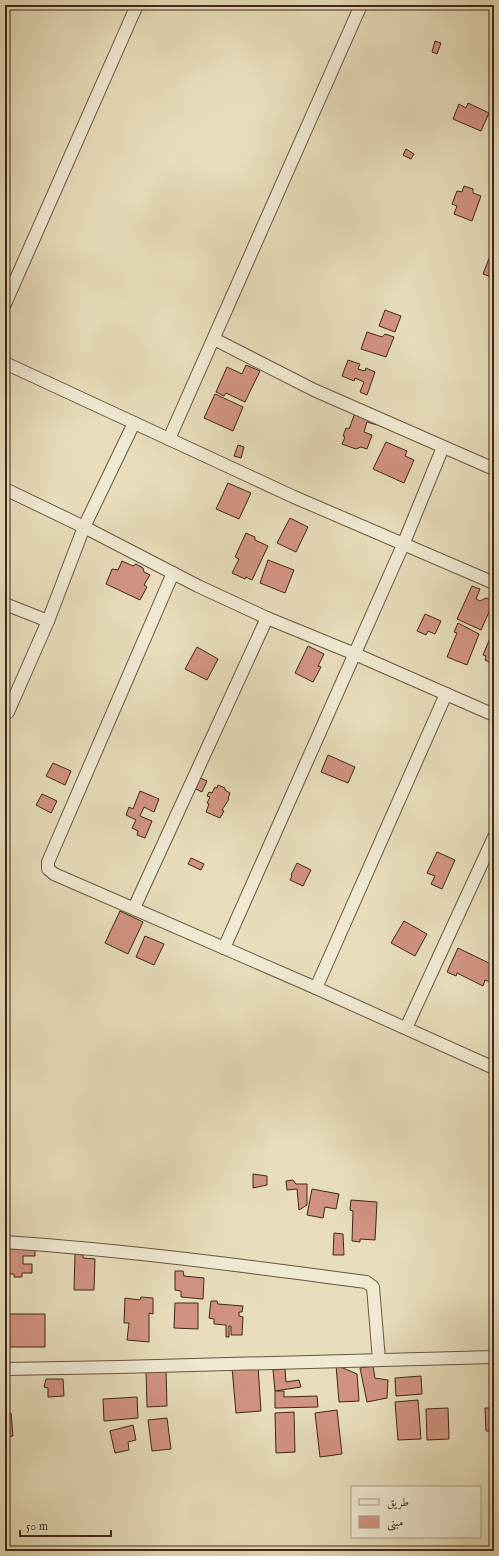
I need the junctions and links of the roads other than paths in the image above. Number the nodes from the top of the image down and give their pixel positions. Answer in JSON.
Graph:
{"nodes":[{"id":1,"x":137,"y":5,"type":"edge"},
{"id":2,"x":361,"y":5,"type":"edge"},
{"id":3,"x":5,"y":304,"type":"edge"},
{"id":4,"x":214,"y":339,"type":"junction"},
{"id":5,"x":5,"y":363,"type":"edge"},
{"id":6,"x":134,"y":423,"type":"junction"},
{"id":7,"x":169,"y":439,"type":"junction"},
{"id":8,"x":443,"y":446,"type":"junction"},
{"id":9,"x":494,"y":469,"type":"edge"},
{"id":10,"x":5,"y":489,"type":"edge"},
{"id":11,"x":84,"y":527,"type":"junction"},
{"id":12,"x":403,"y":545,"type":"junction"},
{"id":13,"x":173,"y":573,"type":"junction"},
{"id":14,"x":494,"y":584,"type":"edge"},
{"id":15,"x":5,"y":604,"type":"edge"},
{"id":16,"x":267,"y":618,"type":"junction"},
{"id":17,"x":48,"y":621,"type":"junction"},
{"id":18,"x":355,"y":654,"type":"junction"},
{"id":19,"x":446,"y":694,"type":"junction"},
{"id":20,"x":5,"y":713,"type":"edge"},
{"id":21,"x":494,"y":715,"type":"edge"},
{"id":22,"x":494,"y":837,"type":"edge"},
{"id":23,"x":134,"y":908,"type":"junction"},
{"id":24,"x":224,"y":948,"type":"junction"},
{"id":25,"x":316,"y":988,"type":"junction"},
{"id":26,"x":406,"y":1028,"type":"junction"},
{"id":27,"x":494,"y":1068,"type":"edge"},
{"id":28,"x":5,"y":1242,"type":"edge"},
{"id":29,"x":494,"y":1357,"type":"edge"},
{"id":30,"x":379,"y":1360,"type":"junction"},
{"id":31,"x":5,"y":1369,"type":"edge"}],
"edges":[{"from":1,"to":3,"type":"street"},
{"from":2,"to":4,"type":"street"},
{"from":4,"to":7,"type":"street"},
{"from":4,"to":8,"type":"street"},
{"from":5,"to":6,"type":"street"},
{"from":6,"to":7,"type":"street"},
{"from":6,"to":11,"type":"street"},
{"from":7,"to":12,"type":"street"},
{"from":8,"to":9,"type":"street"},
{"from":8,"to":12,"type":"street"},
{"from":10,"to":11,"type":"street"},
{"from":11,"to":13,"type":"street"},
{"from":11,"to":17,"type":"street"},
{"from":12,"to":14,"type":"street"},
{"from":12,"to":18,"type":"street"},
{"from":13,"to":16,"type":"street"},
{"from":13,"to":23,"type":"street"},
{"from":15,"to":17,"type":"street"},
{"from":16,"to":18,"type":"street"},
{"from":16,"to":23,"type":"street"},
{"from":17,"to":20,"type":"street"},
{"from":18,"to":19,"type":"street"},
{"from":18,"to":24,"type":"street"},
{"from":19,"to":21,"type":"street"},
{"from":19,"to":25,"type":"street"},
{"from":22,"to":26,"type":"street"},
{"from":23,"to":24,"type":"street"},
{"from":24,"to":25,"type":"street"},
{"from":25,"to":26,"type":"street"},
{"from":26,"to":27,"type":"street"},
{"from":28,"to":30,"type":"street"},
{"from":29,"to":30,"type":"street"},
{"from":30,"to":31,"type":"street"}]}
